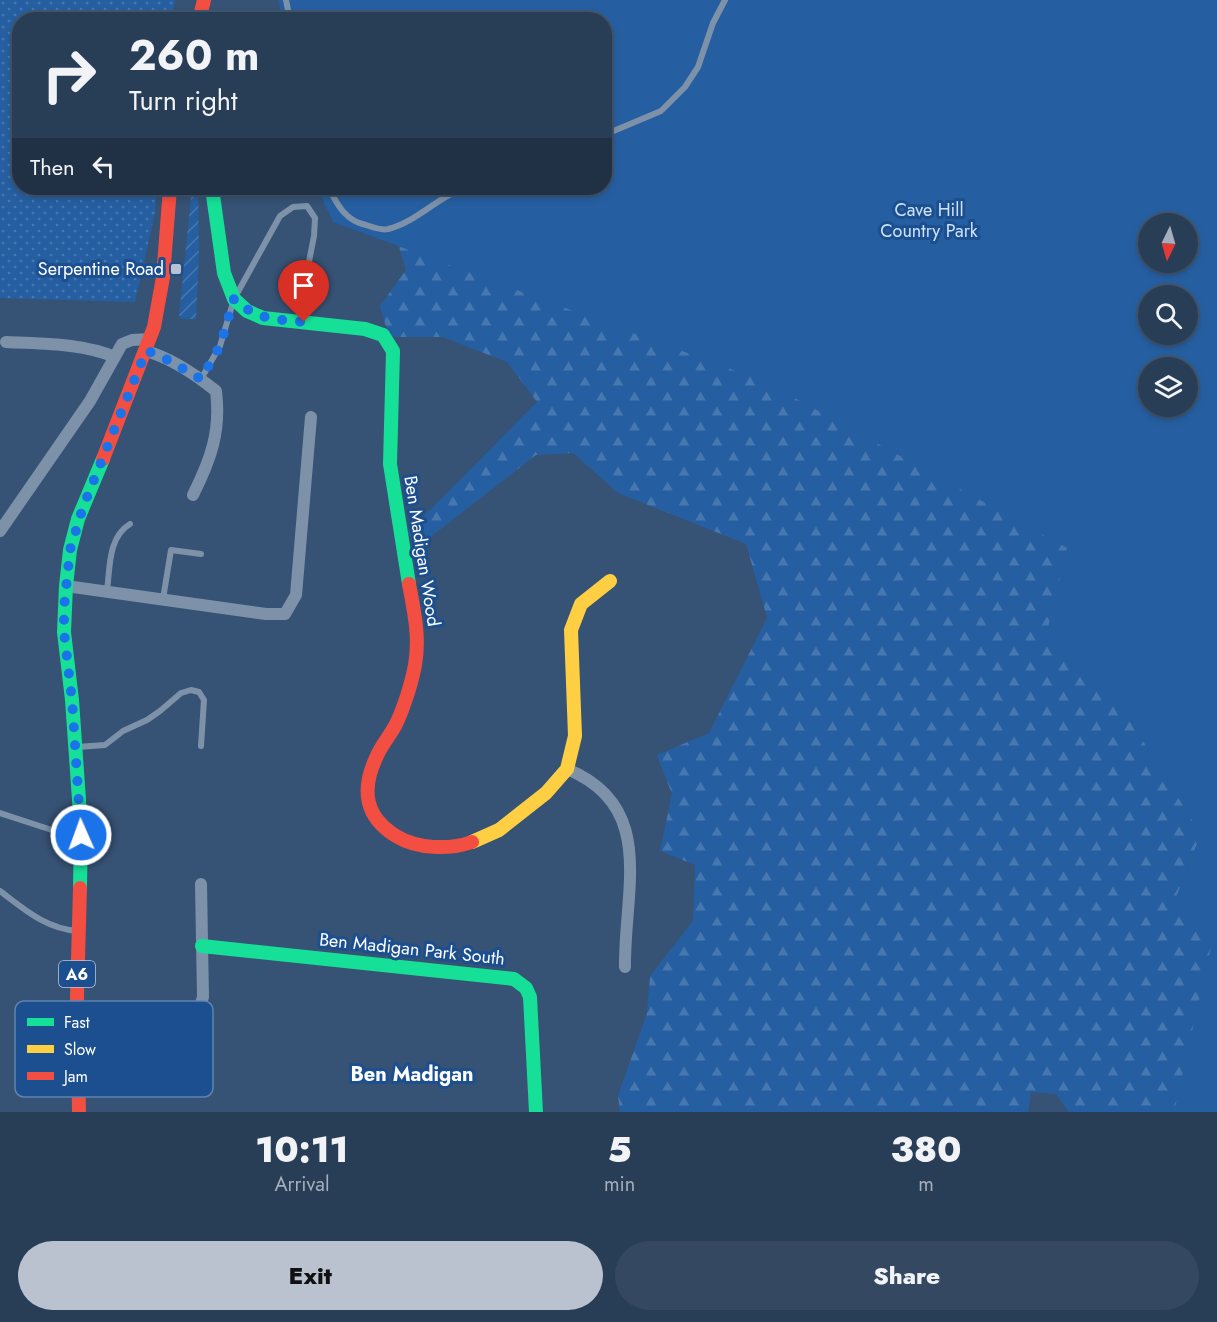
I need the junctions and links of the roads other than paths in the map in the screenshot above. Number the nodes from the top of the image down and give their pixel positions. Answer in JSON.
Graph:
{"nodes":[{"id":1,"x":725,"y":0,"type":"edge"},
{"id":2,"x":612,"y":132,"type":"edge"},
{"id":3,"x":169,"y":195,"type":"edge"},
{"id":4,"x":213,"y":195,"type":"edge"},
{"id":5,"x":332,"y":195,"type":"edge"},
{"id":6,"x":448,"y":195,"type":"edge"},
{"id":7,"x":306,"y":277,"type":"dead end"},
{"id":8,"x":234,"y":299,"type":"junction"},
{"id":9,"x":6,"y":342,"type":"dead end"},
{"id":10,"x":148,"y":345,"type":"junction"},
{"id":11,"x":115,"y":357,"type":"junction"},
{"id":12,"x":201,"y":379,"type":"junction"},
{"id":13,"x":311,"y":417,"type":"dead end"},
{"id":14,"x":193,"y":495,"type":"dead end"},
{"id":15,"x":130,"y":524,"type":"dead end"},
{"id":16,"x":1,"y":526,"type":"edge"},
{"id":17,"x":201,"y":554,"type":"dead end"},
{"id":18,"x":610,"y":581,"type":"dead end"},
{"id":19,"x":66,"y":585,"type":"junction"},
{"id":20,"x":107,"y":591,"type":"junction"},
{"id":21,"x":163,"y":599,"type":"junction"},
{"id":22,"x":201,"y":746,"type":"dead end"},
{"id":23,"x":76,"y":747,"type":"junction"},
{"id":24,"x":567,"y":769,"type":"junction"},
{"id":25,"x":0,"y":813,"type":"edge"},
{"id":26,"x":81,"y":835,"type":"junction"},
{"id":27,"x":201,"y":884,"type":"dead end"},
{"id":28,"x":0,"y":891,"type":"edge"},
{"id":29,"x":78,"y":931,"type":"junction"},
{"id":30,"x":202,"y":946,"type":"junction"},
{"id":31,"x":625,"y":967,"type":"dead end"},
{"id":32,"x":77,"y":1001,"type":"edge"},
{"id":33,"x":202,"y":1001,"type":"edge"},
{"id":34,"x":78,"y":1097,"type":"edge"},
{"id":35,"x":79,"y":1112,"type":"edge"},
{"id":36,"x":536,"y":1112,"type":"edge"}],
"edges":[{"from":1,"to":2,"type":"lane"},
{"from":3,"to":10,"type":"street","number":"A6"},
{"from":4,"to":8,"type":"street"},
{"from":5,"to":6,"type":"lane"},
{"from":7,"to":8,"type":"lane"},
{"from":8,"to":12,"type":"lane"},
{"from":8,"to":24,"type":"street","name":"Ben Madigan Wood"},
{"from":9,"to":11,"type":"street"},
{"from":10,"to":11,"type":"street"},
{"from":10,"to":12,"type":"street"},
{"from":10,"to":19,"type":"street","number":"A6"},
{"from":11,"to":16,"type":"street"},
{"from":12,"to":14,"type":"street"},
{"from":13,"to":21,"type":"street"},
{"from":15,"to":20,"type":"lane"},
{"from":17,"to":21,"type":"lane"},
{"from":18,"to":24,"type":"street","name":"Ben Madigan Wood"},
{"from":19,"to":20,"type":"street"},
{"from":19,"to":23,"type":"street","number":"A6"},
{"from":20,"to":21,"type":"street"},
{"from":22,"to":23,"type":"lane"},
{"from":23,"to":26,"type":"street","number":"A6"},
{"from":24,"to":31,"type":"street"},
{"from":25,"to":26,"type":"lane"},
{"from":26,"to":29,"type":"street","number":"A6"},
{"from":27,"to":30,"type":"street"},
{"from":28,"to":29,"type":"lane"},
{"from":29,"to":32,"type":"street","number":"A6"},
{"from":30,"to":33,"type":"street"},
{"from":30,"to":36,"type":"street","name":"Ben Madigan Park South"},
{"from":34,"to":35,"type":"street","number":"A6"}]}
